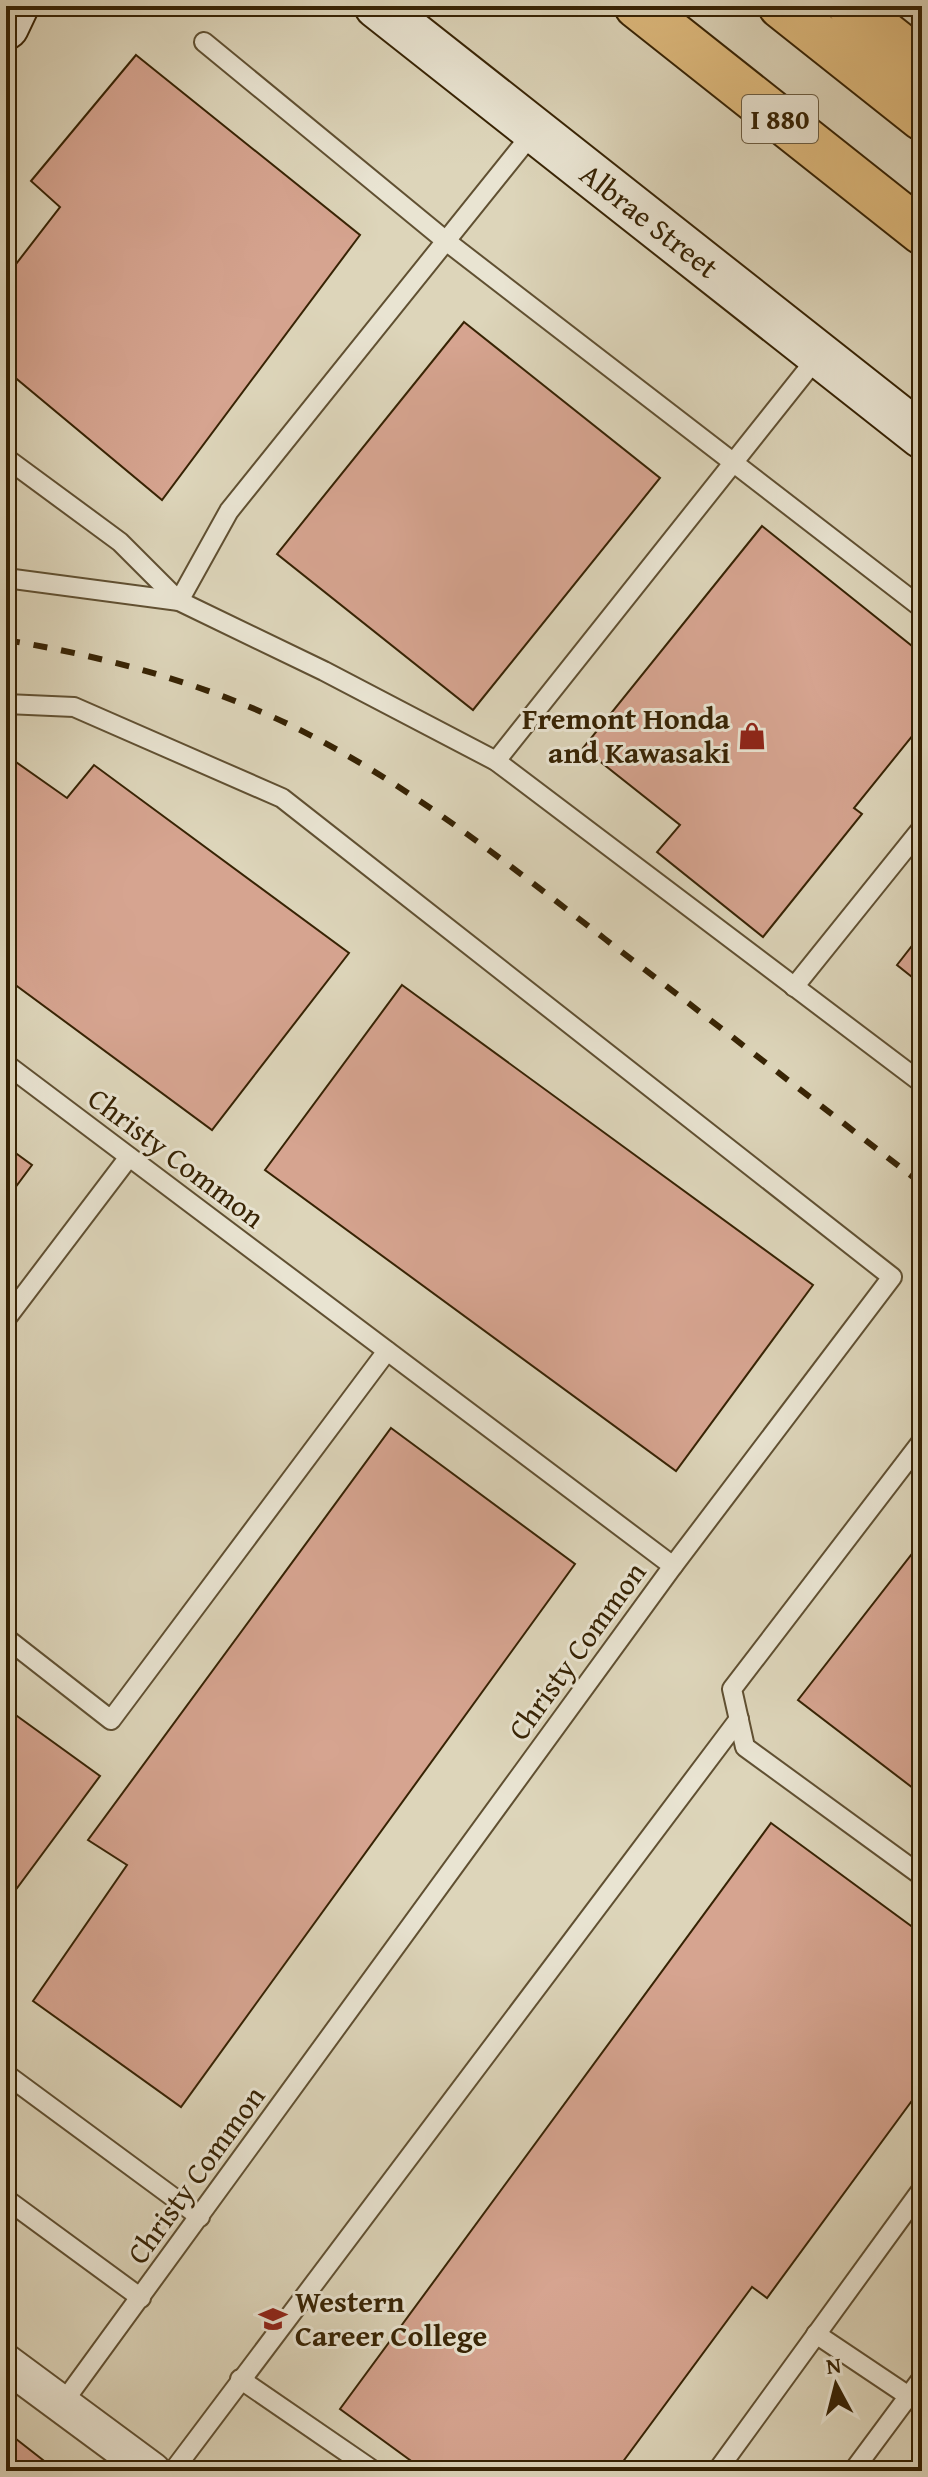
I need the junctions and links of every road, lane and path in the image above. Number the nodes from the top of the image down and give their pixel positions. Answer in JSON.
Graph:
{"nodes":[{"id":1,"x":16,"y":6,"type":"edge"},
{"id":2,"x":377,"y":6,"type":"edge"},
{"id":3,"x":637,"y":6,"type":"edge"},
{"id":4,"x":781,"y":6,"type":"edge"},
{"id":5,"x":850,"y":6,"type":"edge"},
{"id":6,"x":6,"y":27,"type":"edge"},
{"id":7,"x":204,"y":42,"type":"dead end"},
{"id":8,"x":922,"y":63,"type":"edge"},
{"id":9,"x":922,"y":118,"type":"edge"},
{"id":10,"x":535,"y":130,"type":"junction"},
{"id":11,"x":922,"y":232,"type":"edge"},
{"id":12,"x":446,"y":241,"type":"junction"},
{"id":13,"x":819,"y":355,"type":"junction"},
{"id":14,"x":922,"y":436,"type":"edge"},
{"id":15,"x":6,"y":458,"type":"edge"},
{"id":16,"x":731,"y":461,"type":"junction"},
{"id":17,"x":6,"y":578,"type":"edge"},
{"id":18,"x":179,"y":601,"type":"junction"},
{"id":19,"x":922,"y":608,"type":"edge"},
{"id":20,"x":6,"y":704,"type":"edge"},
{"id":21,"x":496,"y":761,"type":"junction"},
{"id":22,"x":922,"y":828,"type":"edge"},
{"id":23,"x":794,"y":987,"type":"junction"},
{"id":24,"x":6,"y":1064,"type":"edge"},
{"id":25,"x":922,"y":1083,"type":"edge"},
{"id":26,"x":129,"y":1157,"type":"junction"},
{"id":27,"x":6,"y":1319,"type":"edge"},
{"id":28,"x":387,"y":1351,"type":"junction"},
{"id":29,"x":922,"y":1441,"type":"edge"},
{"id":30,"x":673,"y":1566,"type":"junction"},
{"id":31,"x":6,"y":1638,"type":"edge"},
{"id":32,"x":739,"y":1719,"type":"junction"},
{"id":33,"x":922,"y":1876,"type":"edge"},
{"id":34,"x":6,"y":2074,"type":"edge"},
{"id":35,"x":922,"y":2189,"type":"edge"},
{"id":36,"x":6,"y":2199,"type":"edge"},
{"id":37,"x":200,"y":2217,"type":"junction"},
{"id":38,"x":141,"y":2298,"type":"junction"},
{"id":39,"x":816,"y":2334,"type":"junction"},
{"id":40,"x":6,"y":2363,"type":"edge"},
{"id":41,"x":922,"y":2378,"type":"edge"},
{"id":42,"x":240,"y":2379,"type":"junction"},
{"id":43,"x":915,"y":2401,"type":"edge"},
{"id":44,"x":62,"y":2404,"type":"junction"},
{"id":45,"x":152,"y":2471,"type":"edge"},
{"id":46,"x":173,"y":2471,"type":"edge"},
{"id":47,"x":374,"y":2471,"type":"edge"},
{"id":48,"x":717,"y":2471,"type":"edge"},
{"id":49,"x":853,"y":2471,"type":"edge"}],
"edges":[{"from":1,"to":6,"type":"street"},
{"from":2,"to":10,"type":"street","name":"Albrae Street"},
{"from":3,"to":11,"type":"highway","number":"I 880"},
{"from":4,"to":9,"type":"highway"},
{"from":5,"to":8,"type":"highway"},
{"from":7,"to":12,"type":"lane"},
{"from":10,"to":12,"type":"lane"},
{"from":10,"to":13,"type":"street","name":"Albrae Street"},
{"from":12,"to":16,"type":"lane"},
{"from":12,"to":18,"type":"lane"},
{"from":13,"to":14,"type":"street","name":"Albrae Street"},
{"from":13,"to":16,"type":"lane"},
{"from":15,"to":18,"type":"lane"},
{"from":16,"to":19,"type":"lane"},
{"from":16,"to":21,"type":"lane"},
{"from":17,"to":18,"type":"lane"},
{"from":18,"to":21,"type":"lane"},
{"from":20,"to":30,"type":"lane"},
{"from":21,"to":23,"type":"lane"},
{"from":22,"to":23,"type":"lane"},
{"from":23,"to":25,"type":"lane"},
{"from":24,"to":26,"type":"lane","name":"Christy Common"},
{"from":26,"to":27,"type":"lane"},
{"from":26,"to":28,"type":"lane","name":"Christy Common"},
{"from":28,"to":30,"type":"lane","name":"Christy Common"},
{"from":28,"to":31,"type":"lane"},
{"from":29,"to":32,"type":"lane"},
{"from":30,"to":37,"type":"lane","name":"Christy Common"},
{"from":32,"to":33,"type":"lane"},
{"from":32,"to":42,"type":"lane"},
{"from":34,"to":37,"type":"lane"},
{"from":35,"to":39,"type":"lane"},
{"from":36,"to":38,"type":"lane"},
{"from":37,"to":38,"type":"lane","name":"Christy Common"},
{"from":38,"to":44,"type":"lane","name":"Christy Common"},
{"from":39,"to":43,"type":"lane"},
{"from":39,"to":48,"type":"lane"},
{"from":40,"to":44,"type":"street"},
{"from":41,"to":43,"type":"lane"},
{"from":42,"to":46,"type":"lane"},
{"from":42,"to":47,"type":"lane"},
{"from":43,"to":49,"type":"lane"},
{"from":44,"to":45,"type":"street"}]}
